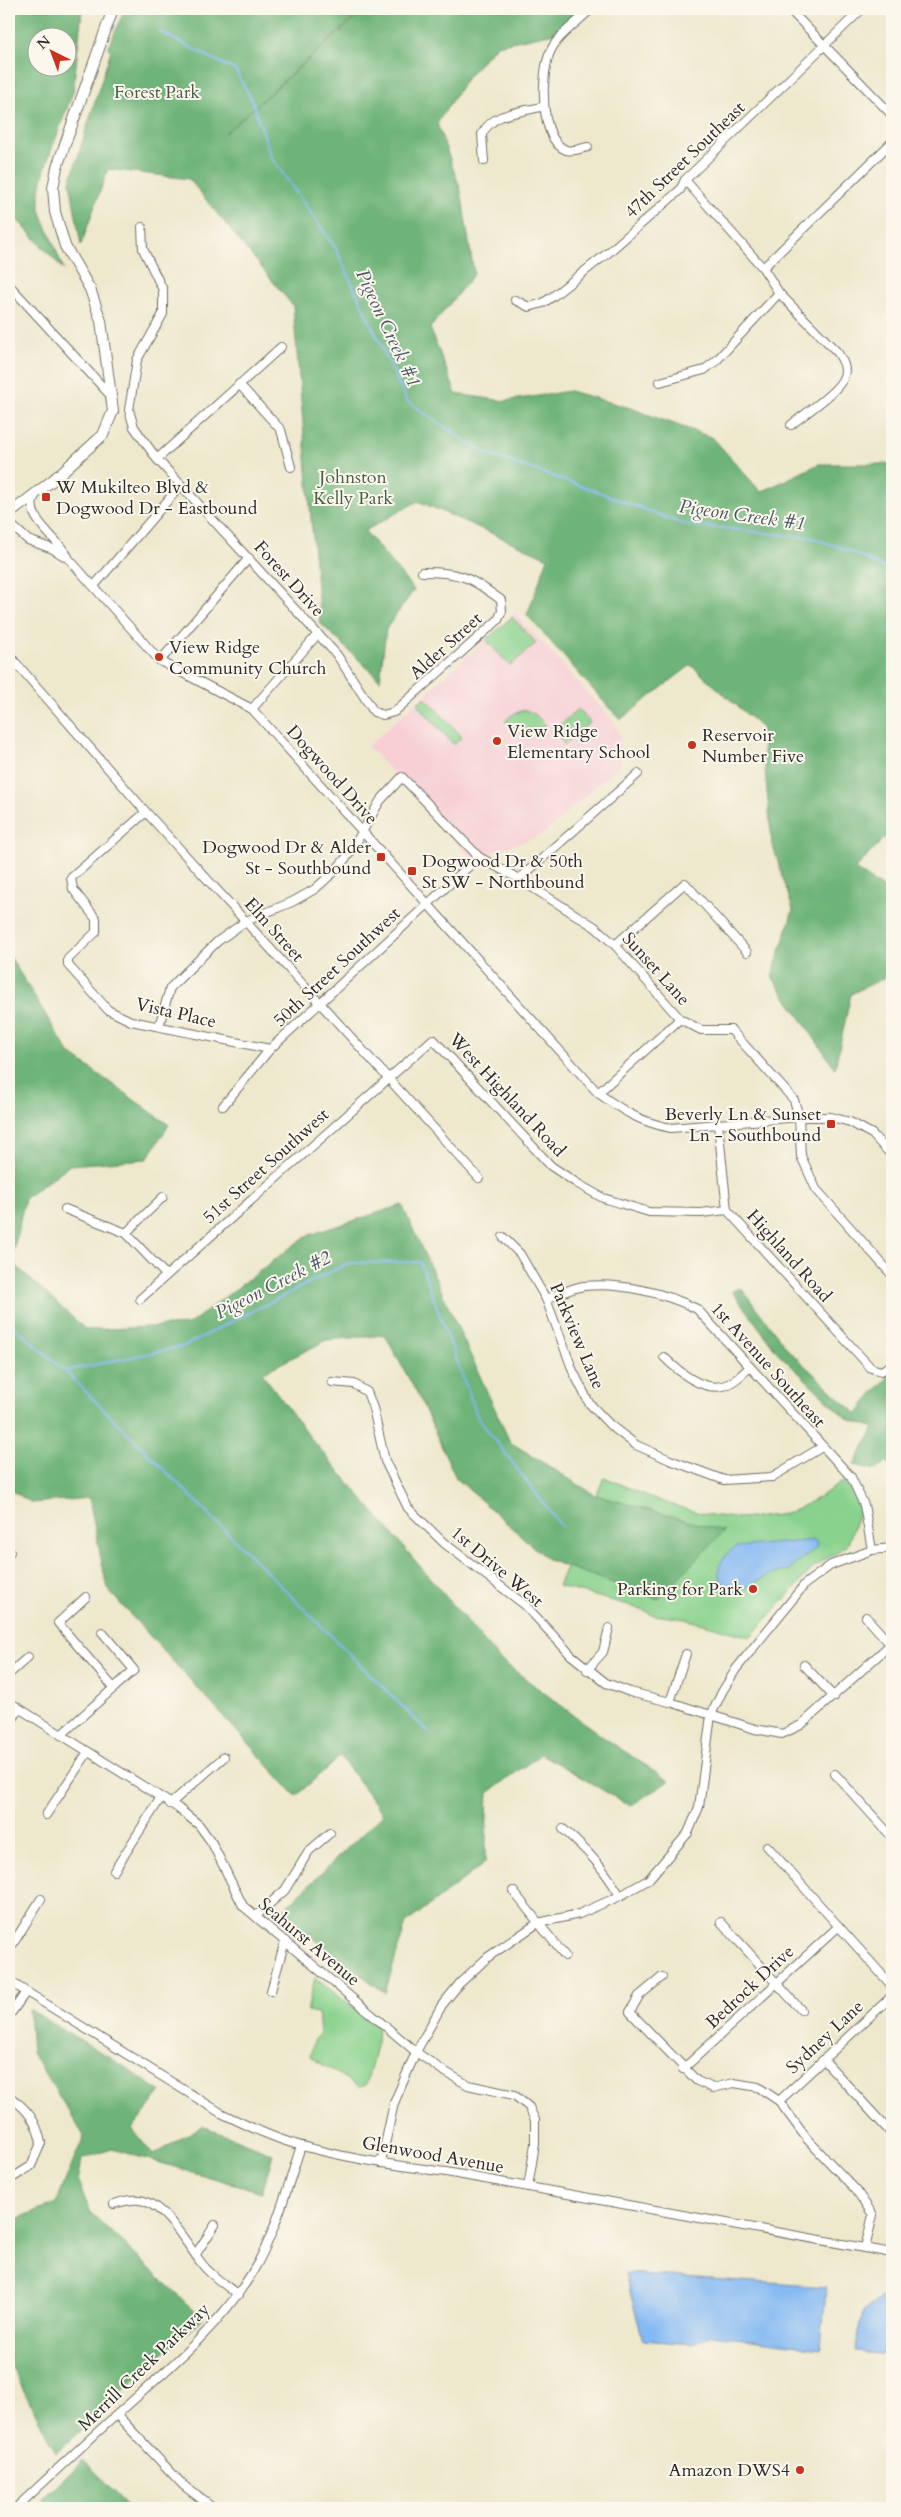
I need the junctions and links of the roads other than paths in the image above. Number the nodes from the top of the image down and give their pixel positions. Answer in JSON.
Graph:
{"nodes":[{"id":1,"x":113,"y":9,"type":"edge"},
{"id":2,"x":591,"y":9,"type":"edge"},
{"id":3,"x":789,"y":9,"type":"edge"},
{"id":4,"x":862,"y":9,"type":"edge"},
{"id":5,"x":824,"y":45,"type":"junction"},
{"id":6,"x":544,"y":106,"type":"junction"},
{"id":7,"x":892,"y":115,"type":"edge"},
{"id":8,"x":892,"y":142,"type":"edge"},
{"id":9,"x":588,"y":147,"type":"dead end"},
{"id":10,"x":484,"y":161,"type":"dead end"},
{"id":11,"x":685,"y":180,"type":"junction"},
{"id":12,"x":142,"y":227,"type":"dead end"},
{"id":13,"x":763,"y":268,"type":"junction"},
{"id":14,"x":9,"y":285,"type":"edge"},
{"id":15,"x":779,"y":293,"type":"junction"},
{"id":16,"x":514,"y":300,"type":"dead end"},
{"id":17,"x":281,"y":347,"type":"dead end"},
{"id":18,"x":660,"y":382,"type":"dead end"},
{"id":19,"x":239,"y":384,"type":"junction"},
{"id":20,"x":112,"y":397,"type":"junction"},
{"id":21,"x":791,"y":425,"type":"dead end"},
{"id":22,"x":157,"y":459,"type":"junction"},
{"id":23,"x":291,"y":468,"type":"dead end"},
{"id":24,"x":181,"y":485,"type":"junction"},
{"id":25,"x":37,"y":493,"type":"junction"},
{"id":26,"x":9,"y":514,"type":"edge"},
{"id":27,"x":9,"y":523,"type":"edge"},
{"id":28,"x":250,"y":558,"type":"junction"},
{"id":29,"x":69,"y":559,"type":"junction"},
{"id":30,"x":422,"y":572,"type":"dead end"},
{"id":31,"x":94,"y":586,"type":"junction"},
{"id":32,"x":318,"y":634,"type":"junction"},
{"id":33,"x":9,"y":655,"type":"edge"},
{"id":34,"x":160,"y":661,"type":"junction"},
{"id":35,"x":252,"y":709,"type":"junction"},
{"id":36,"x":374,"y":712,"type":"joint"},
{"id":37,"x":638,"y":774,"type":"dead end"},
{"id":38,"x":146,"y":812,"type":"junction"},
{"id":39,"x":362,"y":829,"type":"junction"},
{"id":40,"x":479,"y":857,"type":"junction"},
{"id":41,"x":519,"y":879,"type":"junction"},
{"id":42,"x":428,"y":902,"type":"junction"},
{"id":43,"x":246,"y":921,"type":"junction"},
{"id":44,"x":615,"y":945,"type":"junction"},
{"id":45,"x":747,"y":952,"type":"dead end"},
{"id":46,"x":320,"y":1002,"type":"junction"},
{"id":47,"x":680,"y":1020,"type":"junction"},
{"id":48,"x":160,"y":1026,"type":"junction"},
{"id":49,"x":270,"y":1049,"type":"junction"},
{"id":50,"x":413,"y":1056,"type":"joint"},
{"id":51,"x":388,"y":1077,"type":"junction"},
{"id":52,"x":598,"y":1093,"type":"junction"},
{"id":53,"x":224,"y":1106,"type":"dead end"},
{"id":54,"x":798,"y":1116,"type":"junction"},
{"id":55,"x":718,"y":1124,"type":"junction"},
{"id":56,"x":892,"y":1156,"type":"edge"},
{"id":57,"x":479,"y":1178,"type":"dead end"},
{"id":58,"x":163,"y":1197,"type":"dead end"},
{"id":59,"x":65,"y":1208,"type":"dead end"},
{"id":60,"x":727,"y":1210,"type":"junction"},
{"id":61,"x":126,"y":1233,"type":"junction"},
{"id":62,"x":503,"y":1237,"type":"dead end"},
{"id":63,"x":166,"y":1275,"type":"junction"},
{"id":64,"x":892,"y":1275,"type":"edge"},
{"id":65,"x":140,"y":1299,"type":"dead end"},
{"id":66,"x":546,"y":1299,"type":"junction"},
{"id":67,"x":664,"y":1357,"type":"dead end"},
{"id":68,"x":892,"y":1365,"type":"edge"},
{"id":69,"x":750,"y":1367,"type":"junction"},
{"id":70,"x":332,"y":1382,"type":"dead end"},
{"id":71,"x":822,"y":1447,"type":"junction"},
{"id":72,"x":892,"y":1548,"type":"edge"},
{"id":73,"x":872,"y":1550,"type":"junction"},
{"id":74,"x":86,"y":1597,"type":"dead end"},
{"id":75,"x":866,"y":1618,"type":"dead end"},
{"id":76,"x":609,"y":1628,"type":"dead end"},
{"id":77,"x":102,"y":1632,"type":"dead end"},
{"id":78,"x":891,"y":1644,"type":"edge"},
{"id":79,"x":686,"y":1654,"type":"dead end"},
{"id":80,"x":28,"y":1657,"type":"dead end"},
{"id":81,"x":804,"y":1665,"type":"dead end"},
{"id":82,"x":587,"y":1670,"type":"junction"},
{"id":83,"x":9,"y":1674,"type":"edge"},
{"id":84,"x":114,"y":1688,"type":"junction"},
{"id":85,"x":834,"y":1696,"type":"junction"},
{"id":86,"x":9,"y":1702,"type":"edge"},
{"id":87,"x":670,"y":1702,"type":"junction"},
{"id":88,"x":19,"y":1709,"type":"junction"},
{"id":89,"x":711,"y":1715,"type":"junction"},
{"id":90,"x":9,"y":1724,"type":"edge"},
{"id":91,"x":61,"y":1735,"type":"junction"},
{"id":92,"x":88,"y":1752,"type":"junction"},
{"id":93,"x":224,"y":1757,"type":"dead end"},
{"id":94,"x":835,"y":1774,"type":"dead end"},
{"id":95,"x":160,"y":1799,"type":"junction"},
{"id":96,"x":170,"y":1804,"type":"junction"},
{"id":97,"x":46,"y":1815,"type":"dead end"},
{"id":98,"x":563,"y":1829,"type":"dead end"},
{"id":99,"x":330,"y":1833,"type":"dead end"},
{"id":100,"x":892,"y":1837,"type":"edge"},
{"id":101,"x":767,"y":1846,"type":"dead end"},
{"id":102,"x":114,"y":1871,"type":"dead end"},
{"id":103,"x":513,"y":1891,"type":"dead end"},
{"id":104,"x":620,"y":1896,"type":"junction"},
{"id":105,"x":41,"y":1899,"type":"dead end"},
{"id":106,"x":256,"y":1916,"type":"junction"},
{"id":107,"x":721,"y":1922,"type":"dead end"},
{"id":108,"x":538,"y":1923,"type":"junction"},
{"id":109,"x":838,"y":1927,"type":"junction"},
{"id":110,"x":285,"y":1942,"type":"junction"},
{"id":111,"x":9,"y":1950,"type":"edge"},
{"id":112,"x":565,"y":1956,"type":"dead end"},
{"id":113,"x":662,"y":1977,"type":"dead end"},
{"id":114,"x":9,"y":1981,"type":"edge"},
{"id":115,"x":778,"y":1982,"type":"junction"},
{"id":116,"x":892,"y":1986,"type":"edge"},
{"id":117,"x":271,"y":1991,"type":"dead end"},
{"id":118,"x":26,"y":1992,"type":"junction"},
{"id":119,"x":892,"y":1996,"type":"edge"},
{"id":120,"x":801,"y":2010,"type":"dead end"},
{"id":121,"x":9,"y":2016,"type":"edge"},
{"id":122,"x":416,"y":2052,"type":"junction"},
{"id":123,"x":824,"y":2060,"type":"junction"},
{"id":124,"x":683,"y":2069,"type":"junction"},
{"id":125,"x":9,"y":2096,"type":"edge"},
{"id":126,"x":779,"y":2101,"type":"junction"},
{"id":127,"x":892,"y":2134,"type":"edge"},
{"id":128,"x":301,"y":2146,"type":"junction"},
{"id":129,"x":381,"y":2163,"type":"junction"},
{"id":130,"x":9,"y":2180,"type":"edge"},
{"id":131,"x":528,"y":2187,"type":"junction"},
{"id":132,"x":114,"y":2204,"type":"dead end"},
{"id":133,"x":214,"y":2224,"type":"dead end"},
{"id":134,"x":865,"y":2248,"type":"junction"},
{"id":135,"x":196,"y":2254,"type":"junction"},
{"id":136,"x":892,"y":2254,"type":"edge"},
{"id":137,"x":238,"y":2295,"type":"junction"},
{"id":138,"x":117,"y":2415,"type":"junction"},
{"id":139,"x":16,"y":2508,"type":"edge"},
{"id":140,"x":213,"y":2508,"type":"edge"}],
"edges":[{"from":1,"to":20,"type":"main road"},
{"from":2,"to":6,"type":"street"},
{"from":3,"to":5,"type":"street"},
{"from":4,"to":5,"type":"street","name":"47th Street Southeast"},
{"from":5,"to":7,"type":"street"},
{"from":5,"to":11,"type":"street","name":"47th Street Southeast"},
{"from":6,"to":9,"type":"street"},
{"from":6,"to":10,"type":"street"},
{"from":8,"to":13,"type":"street"},
{"from":11,"to":13,"type":"street"},
{"from":11,"to":16,"type":"street","name":"47th Street Southeast"},
{"from":12,"to":22,"type":"street","name":"Forest Drive"},
{"from":13,"to":15,"type":"street"},
{"from":14,"to":20,"type":"street"},
{"from":15,"to":18,"type":"street"},
{"from":15,"to":21,"type":"street"},
{"from":17,"to":19,"type":"street"},
{"from":19,"to":22,"type":"street"},
{"from":19,"to":23,"type":"street"},
{"from":20,"to":25,"type":"main road"},
{"from":22,"to":24,"type":"street","name":"Forest Drive"},
{"from":24,"to":28,"type":"street","name":"Forest Drive"},
{"from":24,"to":31,"type":"street"},
{"from":25,"to":26,"type":"main road"},
{"from":25,"to":29,"type":"street"},
{"from":27,"to":29,"type":"street","name":"Dogwood Drive"},
{"from":28,"to":32,"type":"street","name":"Forest Drive"},
{"from":28,"to":34,"type":"street"},
{"from":29,"to":31,"type":"street","name":"Dogwood Drive"},
{"from":30,"to":36,"type":"street","name":"Alder Street"},
{"from":31,"to":34,"type":"street","name":"Dogwood Drive"},
{"from":32,"to":35,"type":"street"},
{"from":32,"to":36,"type":"street","name":"Forest Drive"},
{"from":33,"to":38,"type":"street","name":"Elm Street"},
{"from":34,"to":35,"type":"street","name":"Dogwood Drive"},
{"from":35,"to":39,"type":"street","name":"Dogwood Drive"},
{"from":37,"to":41,"type":"street"},
{"from":38,"to":43,"type":"street","name":"Elm Street"},
{"from":38,"to":48,"type":"street","name":"Vista Place"},
{"from":39,"to":40,"type":"street","name":"Sunset Lane"},
{"from":39,"to":42,"type":"street","name":"Dogwood Drive"},
{"from":39,"to":43,"type":"street"},
{"from":40,"to":41,"type":"street","name":"Sunset Lane"},
{"from":40,"to":42,"type":"street","name":"50th Street Southwest"},
{"from":41,"to":44,"type":"street","name":"Sunset Lane"},
{"from":42,"to":46,"type":"street","name":"50th Street Southwest"},
{"from":42,"to":52,"type":"street","name":"Dogwood Drive"},
{"from":43,"to":46,"type":"street","name":"Elm Street"},
{"from":43,"to":48,"type":"street"},
{"from":44,"to":45,"type":"street"},
{"from":44,"to":47,"type":"street","name":"Sunset Lane"},
{"from":46,"to":49,"type":"street","name":"50th Street Southwest"},
{"from":46,"to":51,"type":"street","name":"Elm Street"},
{"from":47,"to":52,"type":"street"},
{"from":47,"to":54,"type":"street","name":"Sunset Lane"},
{"from":48,"to":49,"type":"street","name":"Vista Place"},
{"from":49,"to":53,"type":"street","name":"50th Street Southwest"},
{"from":50,"to":51,"type":"street","name":"51st Street Southwest"},
{"from":50,"to":60,"type":"street","name":"West Highland Road"},
{"from":51,"to":57,"type":"street","name":"Elm Street"},
{"from":51,"to":63,"type":"street","name":"51st Street Southwest"},
{"from":52,"to":55,"type":"street","name":"Dogwood Drive"},
{"from":54,"to":55,"type":"street","name":"Dogwood Drive"},
{"from":54,"to":56,"type":"street","name":"Dogwood Drive"},
{"from":54,"to":64,"type":"street","name":"Sunset Lane"},
{"from":55,"to":60,"type":"street","name":"Highland Road"},
{"from":58,"to":61,"type":"street"},
{"from":59,"to":61,"type":"street"},
{"from":60,"to":68,"type":"street","name":"Highland Road"},
{"from":61,"to":63,"type":"street"},
{"from":62,"to":66,"type":"street","name":"Parkview Lane"},
{"from":63,"to":65,"type":"street","name":"51st Street Southwest"},
{"from":66,"to":69,"type":"street","name":"1st Avenue Southeast"},
{"from":66,"to":71,"type":"street","name":"Parkview Lane"},
{"from":67,"to":69,"type":"street"},
{"from":69,"to":71,"type":"street","name":"1st Avenue Southeast"},
{"from":70,"to":82,"type":"street","name":"1st Drive West"},
{"from":71,"to":73,"type":"street","name":"1st Avenue Southeast"},
{"from":72,"to":73,"type":"street"},
{"from":73,"to":89,"type":"street"},
{"from":74,"to":84,"type":"street"},
{"from":75,"to":78,"type":"street"},
{"from":76,"to":82,"type":"street"},
{"from":77,"to":84,"type":"street"},
{"from":78,"to":85,"type":"street","name":"1st Drive West"},
{"from":79,"to":87,"type":"street"},
{"from":80,"to":83,"type":"street"},
{"from":81,"to":85,"type":"street"},
{"from":82,"to":87,"type":"street","name":"1st Drive West"},
{"from":84,"to":91,"type":"street"},
{"from":85,"to":89,"type":"street","name":"1st Drive West"},
{"from":86,"to":88,"type":"street","name":"Seahurst Avenue"},
{"from":87,"to":89,"type":"street","name":"1st Drive West"},
{"from":88,"to":90,"type":"street"},
{"from":88,"to":91,"type":"street","name":"Seahurst Avenue"},
{"from":89,"to":104,"type":"street"},
{"from":91,"to":92,"type":"street","name":"Seahurst Avenue"},
{"from":92,"to":95,"type":"street","name":"Seahurst Avenue"},
{"from":92,"to":97,"type":"street"},
{"from":93,"to":96,"type":"street"},
{"from":94,"to":100,"type":"street"},
{"from":95,"to":96,"type":"street","name":"Seahurst Avenue"},
{"from":95,"to":102,"type":"street"},
{"from":96,"to":106,"type":"street","name":"Seahurst Avenue"},
{"from":98,"to":104,"type":"street"},
{"from":99,"to":106,"type":"street"},
{"from":101,"to":109,"type":"street"},
{"from":103,"to":108,"type":"street"},
{"from":104,"to":108,"type":"street"},
{"from":105,"to":111,"type":"street"},
{"from":106,"to":110,"type":"street","name":"Seahurst Avenue"},
{"from":107,"to":115,"type":"street"},
{"from":108,"to":112,"type":"street"},
{"from":108,"to":122,"type":"street"},
{"from":109,"to":115,"type":"street","name":"Bedrock Drive"},
{"from":109,"to":116,"type":"street"},
{"from":110,"to":117,"type":"street"},
{"from":110,"to":122,"type":"street","name":"Seahurst Avenue"},
{"from":113,"to":124,"type":"street"},
{"from":114,"to":118,"type":"street","name":"Glenwood Avenue"},
{"from":115,"to":120,"type":"street"},
{"from":115,"to":124,"type":"street","name":"Bedrock Drive"},
{"from":118,"to":121,"type":"street"},
{"from":118,"to":128,"type":"street","name":"Glenwood Avenue"},
{"from":119,"to":123,"type":"street","name":"Sydney Lane"},
{"from":122,"to":129,"type":"street"},
{"from":122,"to":131,"type":"street","name":"Seahurst Avenue"},
{"from":123,"to":126,"type":"street","name":"Sydney Lane"},
{"from":123,"to":127,"type":"street"},
{"from":124,"to":126,"type":"street"},
{"from":125,"to":130,"type":"street"},
{"from":126,"to":134,"type":"street"},
{"from":128,"to":129,"type":"street","name":"Glenwood Avenue"},
{"from":128,"to":137,"type":"street","name":"Merrill Creek Parkway"},
{"from":129,"to":131,"type":"street","name":"Glenwood Avenue"},
{"from":131,"to":134,"type":"street","name":"Glenwood Avenue"},
{"from":132,"to":135,"type":"street"},
{"from":133,"to":135,"type":"street"},
{"from":134,"to":136,"type":"street","name":"Glenwood Avenue"},
{"from":135,"to":137,"type":"street"},
{"from":137,"to":138,"type":"street","name":"Merrill Creek Parkway"},
{"from":138,"to":139,"type":"street","name":"Merrill Creek Parkway"},
{"from":138,"to":140,"type":"street"}]}
